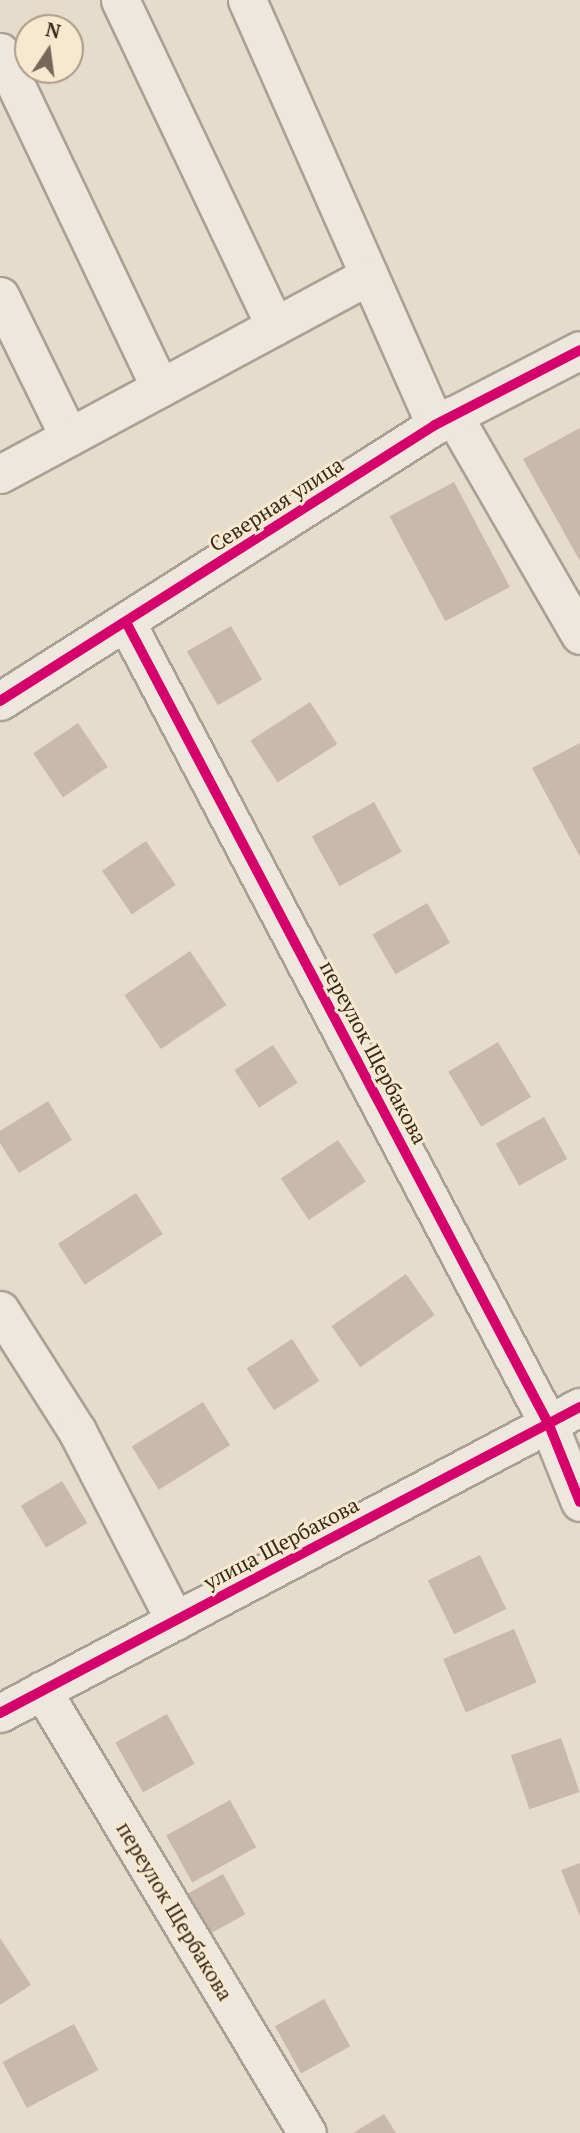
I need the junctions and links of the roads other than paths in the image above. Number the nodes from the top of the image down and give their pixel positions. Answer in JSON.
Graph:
{"nodes":[{"id":1,"x":120,"y":0,"type":"edge"},
{"id":2,"x":247,"y":0,"type":"edge"},
{"id":3,"x":0,"y":52,"type":"edge"},
{"id":4,"x":369,"y":275,"type":"junction"},
{"id":5,"x":0,"y":296,"type":"edge"},
{"id":6,"x":275,"y":326,"type":"junction"},
{"id":7,"x":580,"y":350,"type":"edge"},
{"id":8,"x":160,"y":388,"type":"junction"},
{"id":9,"x":444,"y":420,"type":"junction"},
{"id":10,"x":69,"y":436,"type":"junction"},
{"id":11,"x":0,"y":474,"type":"edge"},
{"id":12,"x":127,"y":624,"type":"junction"},
{"id":13,"x":580,"y":635,"type":"edge"},
{"id":14,"x":0,"y":701,"type":"edge"},
{"id":15,"x":0,"y":1310,"type":"edge"},
{"id":16,"x":565,"y":1416,"type":"edge"},
{"id":17,"x":580,"y":1502,"type":"edge"},
{"id":18,"x":175,"y":1620,"type":"junction"},
{"id":19,"x":42,"y":1690,"type":"junction"},
{"id":20,"x":0,"y":1713,"type":"edge"},
{"id":21,"x":307,"y":2133,"type":"edge"}],
"edges":[{"from":1,"to":6,"type":"street"},
{"from":2,"to":4,"type":"street"},
{"from":3,"to":8,"type":"street"},
{"from":4,"to":6,"type":"street"},
{"from":4,"to":9,"type":"street"},
{"from":5,"to":10,"type":"street"},
{"from":6,"to":8,"type":"street"},
{"from":7,"to":9,"type":"street","name":"Северная улица"},
{"from":8,"to":10,"type":"street"},
{"from":9,"to":12,"type":"street","name":"Северная улица"},
{"from":9,"to":13,"type":"street"},
{"from":10,"to":11,"type":"street"},
{"from":12,"to":14,"type":"street","name":"Северная улица"},
{"from":12,"to":16,"type":"street","name":"переулок Щербакова"},
{"from":15,"to":18,"type":"street"},
{"from":16,"to":17,"type":"street","name":"переулок Щербакова"},
{"from":16,"to":18,"type":"street","name":"улица Щербакова"},
{"from":18,"to":19,"type":"street","name":"улица Щербакова"},
{"from":19,"to":20,"type":"street","name":"улица Щербакова"},
{"from":19,"to":21,"type":"street","name":"переулок Щербакова"}]}
